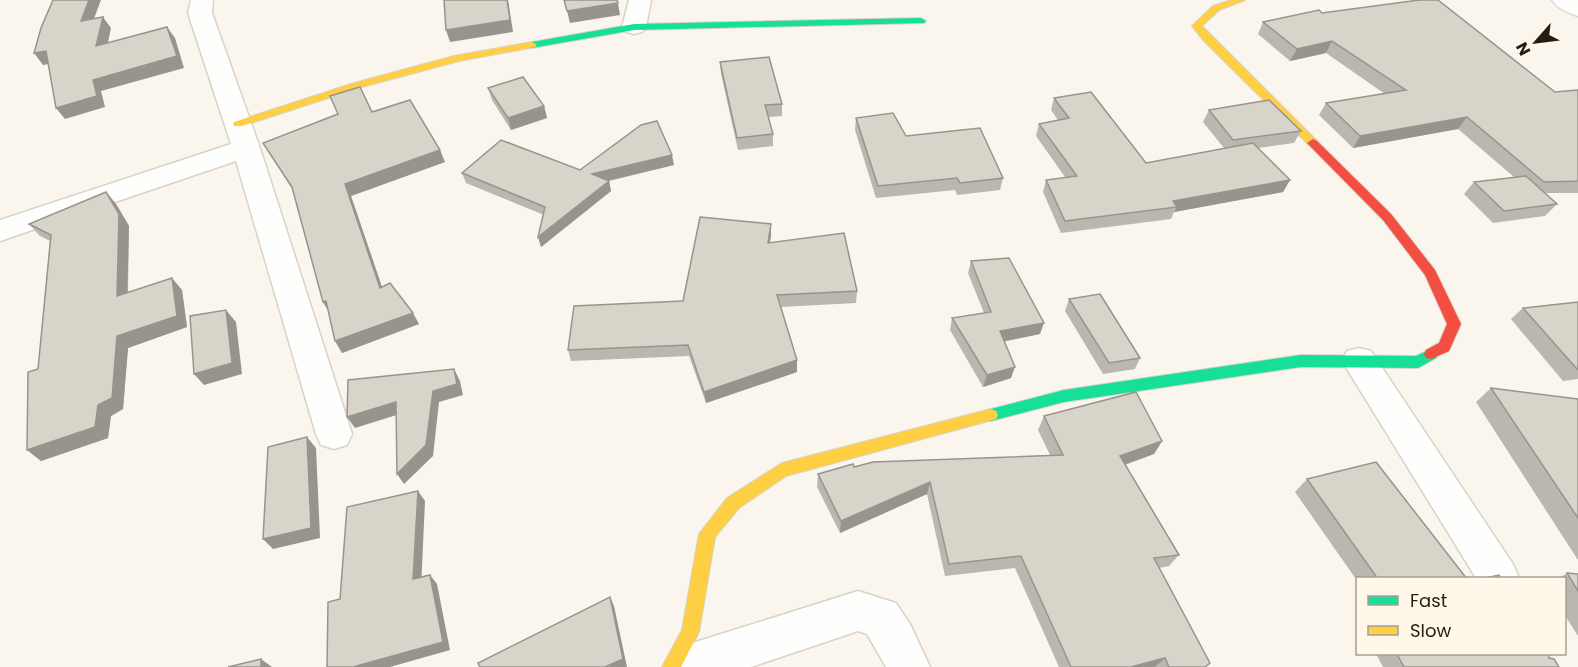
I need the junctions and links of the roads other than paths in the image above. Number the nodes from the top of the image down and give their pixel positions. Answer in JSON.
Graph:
{"nodes":[{"id":1,"x":202,"y":0,"type":"edge"},
{"id":2,"x":640,"y":0,"type":"edge"},
{"id":3,"x":1240,"y":0,"type":"edge"},
{"id":4,"x":1563,"y":0,"type":"edge"},
{"id":5,"x":1578,"y":9,"type":"edge"},
{"id":6,"x":921,"y":21,"type":"dead end"},
{"id":7,"x":634,"y":27,"type":"junction"},
{"id":8,"x":242,"y":136,"type":"junction"},
{"id":9,"x":0,"y":231,"type":"edge"},
{"id":10,"x":1359,"y":361,"type":"junction"},
{"id":11,"x":334,"y":434,"type":"dead end"},
{"id":12,"x":1498,"y":577,"type":"edge"},
{"id":13,"x":671,"y":667,"type":"edge"},
{"id":14,"x":686,"y":667,"type":"edge"},
{"id":15,"x":908,"y":667,"type":"edge"}],
"edges":[{"from":1,"to":8,"type":"street"},
{"from":2,"to":7,"type":"street"},
{"from":3,"to":10,"type":"street"},
{"from":4,"to":5,"type":"street"},
{"from":6,"to":7,"type":"street"},
{"from":7,"to":8,"type":"street"},
{"from":8,"to":9,"type":"street"},
{"from":8,"to":11,"type":"street"},
{"from":10,"to":12,"type":"street"},
{"from":10,"to":13,"type":"street"},
{"from":14,"to":15,"type":"street"}]}
